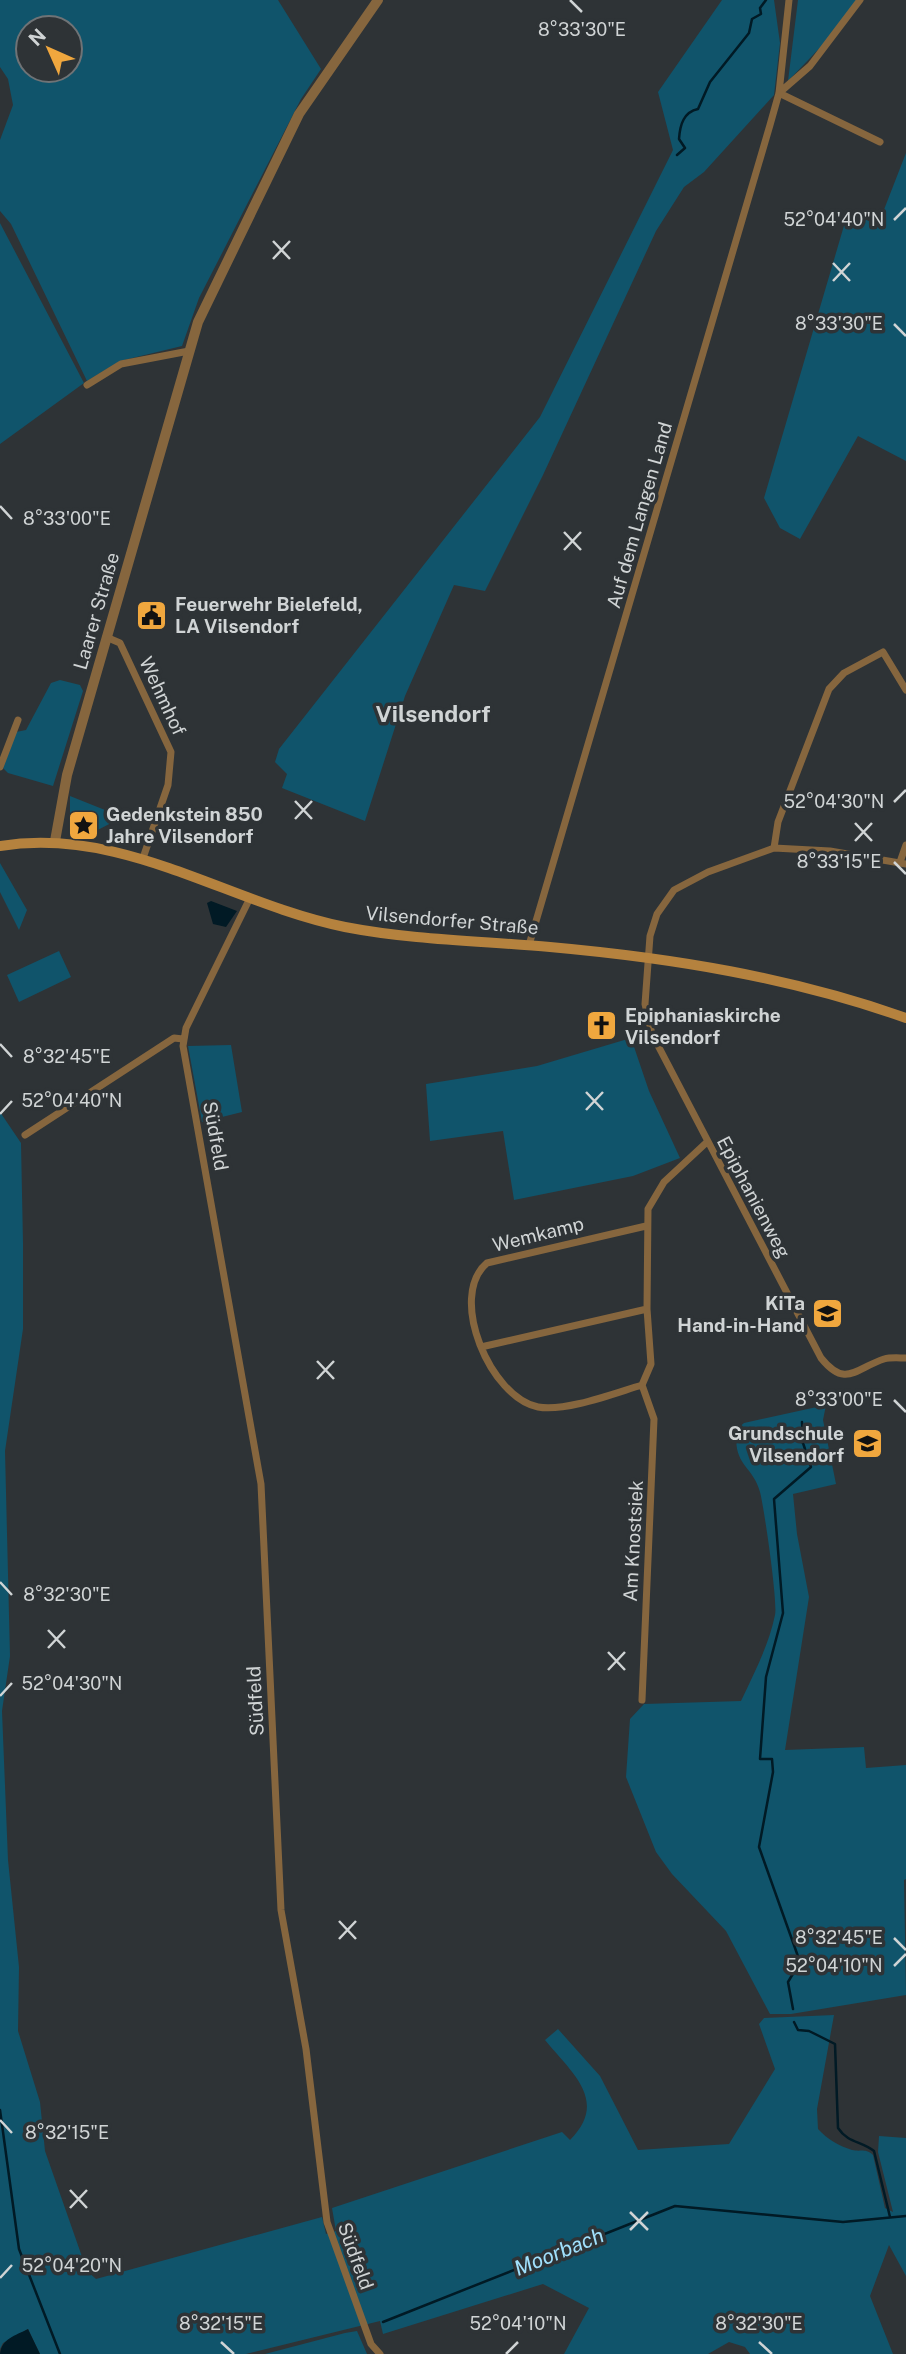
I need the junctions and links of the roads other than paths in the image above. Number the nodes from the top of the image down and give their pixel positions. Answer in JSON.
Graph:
{"nodes":[{"id":1,"x":378,"y":0,"type":"edge"},
{"id":2,"x":789,"y":0,"type":"edge"},
{"id":3,"x":860,"y":0,"type":"edge"},
{"id":4,"x":779,"y":93,"type":"junction"},
{"id":5,"x":880,"y":142,"type":"dead end"},
{"id":6,"x":189,"y":351,"type":"junction"},
{"id":7,"x":87,"y":385,"type":"dead end"},
{"id":8,"x":106,"y":637,"type":"junction"},
{"id":9,"x":906,"y":690,"type":"edge"},
{"id":10,"x":18,"y":720,"type":"dead end"},
{"id":11,"x":0,"y":767,"type":"edge"},
{"id":12,"x":55,"y":841,"type":"junction"},
{"id":13,"x":906,"y":845,"type":"edge"},
{"id":14,"x":0,"y":846,"type":"edge"},
{"id":15,"x":774,"y":848,"type":"junction"},
{"id":16,"x":143,"y":858,"type":"junction"},
{"id":17,"x":903,"y":863,"type":"edge"},
{"id":18,"x":249,"y":900,"type":"junction"},
{"id":19,"x":529,"y":945,"type":"junction"},
{"id":20,"x":647,"y":957,"type":"junction"},
{"id":21,"x":906,"y":1018,"type":"edge"},
{"id":22,"x":183,"y":1039,"type":"junction"},
{"id":23,"x":26,"y":1135,"type":"dead end"},
{"id":24,"x":707,"y":1142,"type":"junction"},
{"id":25,"x":646,"y":1226,"type":"junction"},
{"id":26,"x":647,"y":1309,"type":"junction"},
{"id":27,"x":481,"y":1347,"type":"junction"},
{"id":28,"x":906,"y":1358,"type":"edge"},
{"id":29,"x":642,"y":1385,"type":"junction"},
{"id":30,"x":642,"y":1700,"type":"dead end"},
{"id":31,"x":380,"y":2354,"type":"edge"}],
"edges":[{"from":1,"to":6,"type":"street","name":"Laarer Straße"},
{"from":2,"to":4,"type":"street","name":"Auf dem Langen Land"},
{"from":3,"to":4,"type":"street"},
{"from":4,"to":5,"type":"street"},
{"from":4,"to":19,"type":"street","name":"Auf dem Langen Land"},
{"from":6,"to":7,"type":"street"},
{"from":6,"to":8,"type":"street","name":"Laarer Straße"},
{"from":8,"to":12,"type":"street","name":"Laarer Straße"},
{"from":8,"to":16,"type":"street","name":"Wehmhof"},
{"from":9,"to":15,"type":"street"},
{"from":10,"to":11,"type":"street"},
{"from":12,"to":14,"type":"main road","name":"Vilsendorfer Straße"},
{"from":12,"to":16,"type":"main road","name":"Vilsendorfer Straße"},
{"from":13,"to":17,"type":"street"},
{"from":15,"to":17,"type":"street"},
{"from":15,"to":20,"type":"street","name":"Epiphanienweg"},
{"from":16,"to":18,"type":"main road","name":"Vilsendorfer Straße"},
{"from":18,"to":19,"type":"main road","name":"Vilsendorfer Straße"},
{"from":18,"to":22,"type":"street"},
{"from":19,"to":20,"type":"main road","name":"Vilsendorfer Straße"},
{"from":20,"to":21,"type":"main road","name":"Vilsendorfer Straße"},
{"from":20,"to":24,"type":"street","name":"Epiphanienweg"},
{"from":22,"to":23,"type":"street"},
{"from":22,"to":31,"type":"street","name":"Südfeld"},
{"from":24,"to":25,"type":"street"},
{"from":24,"to":28,"type":"street","name":"Epiphanienweg"},
{"from":25,"to":26,"type":"street"},
{"from":25,"to":27,"type":"street","name":"Wemkamp"},
{"from":26,"to":27,"type":"street"},
{"from":26,"to":29,"type":"street"},
{"from":27,"to":29,"type":"street","name":"Wemkamp"},
{"from":29,"to":30,"type":"street","name":"Am Knostsiek"}]}
